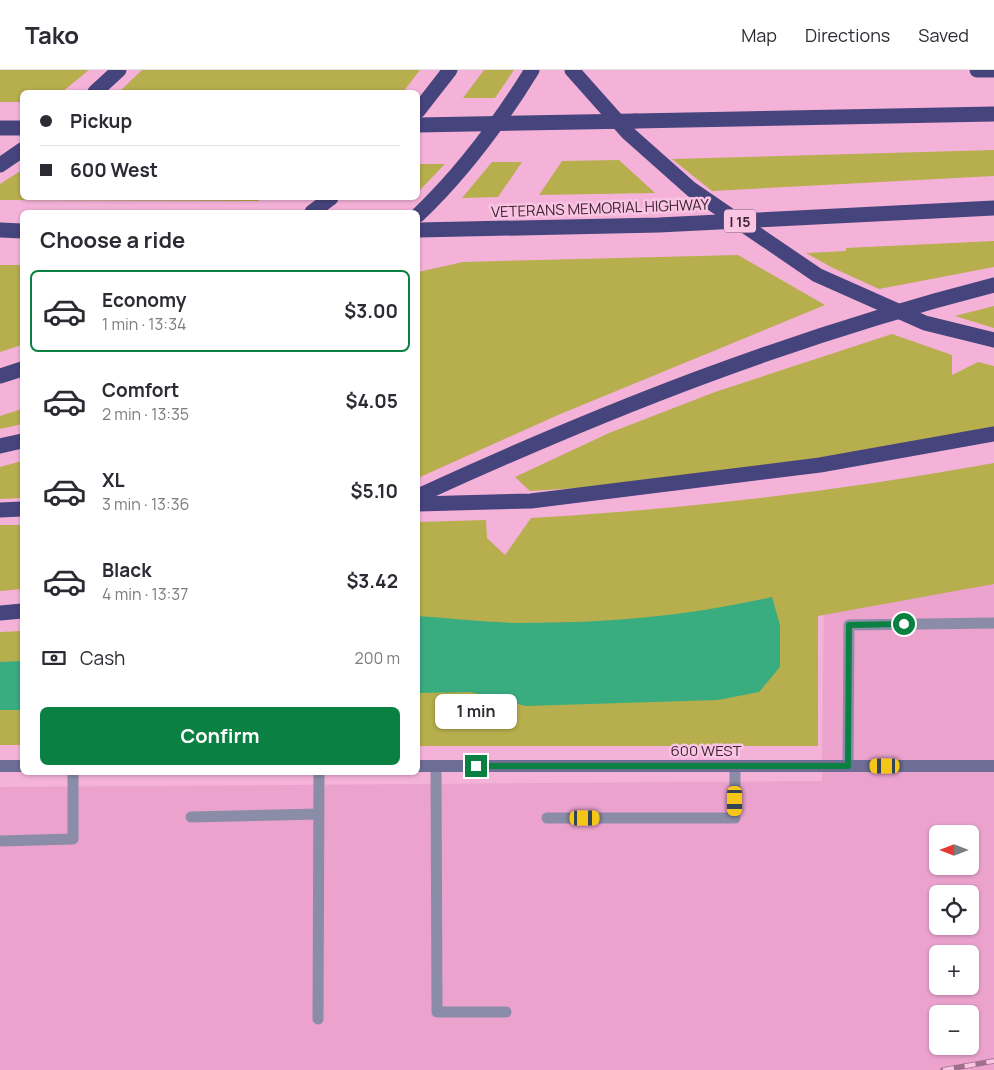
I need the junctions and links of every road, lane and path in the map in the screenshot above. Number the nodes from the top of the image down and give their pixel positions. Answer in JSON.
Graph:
{"nodes":[{"id":1,"x":119,"y":70,"type":"edge"},
{"id":2,"x":450,"y":70,"type":"edge"},
{"id":3,"x":532,"y":70,"type":"edge"},
{"id":4,"x":572,"y":70,"type":"edge"},
{"id":5,"x":977,"y":70,"type":"edge"},
{"id":6,"x":994,"y":70,"type":"edge"},
{"id":7,"x":97,"y":90,"type":"edge"},
{"id":8,"x":420,"y":108,"type":"edge"},
{"id":9,"x":994,"y":114,"type":"edge"},
{"id":10,"x":420,"y":125,"type":"edge"},
{"id":11,"x":0,"y":128,"type":"edge"},
{"id":12,"x":20,"y":128,"type":"edge"},
{"id":13,"x":20,"y":151,"type":"edge"},
{"id":14,"x":0,"y":165,"type":"edge"},
{"id":15,"x":328,"y":200,"type":"edge"},
{"id":16,"x":994,"y":208,"type":"edge"},
{"id":17,"x":315,"y":210,"type":"edge"},
{"id":18,"x":420,"y":213,"type":"edge"},
{"id":19,"x":0,"y":230,"type":"edge"},
{"id":20,"x":20,"y":230,"type":"edge"},
{"id":21,"x":420,"y":230,"type":"edge"},
{"id":22,"x":994,"y":285,"type":"edge"},
{"id":23,"x":994,"y":340,"type":"edge"},
{"id":24,"x":20,"y":370,"type":"edge"},
{"id":25,"x":0,"y":376,"type":"edge"},
{"id":26,"x":994,"y":434,"type":"edge"},
{"id":27,"x":20,"y":441,"type":"edge"},
{"id":28,"x":0,"y":446,"type":"edge"},
{"id":29,"x":420,"y":495,"type":"edge"},
{"id":30,"x":420,"y":504,"type":"edge"},
{"id":31,"x":20,"y":509,"type":"edge"},
{"id":32,"x":0,"y":510,"type":"edge"},
{"id":33,"x":20,"y":611,"type":"edge"},
{"id":34,"x":0,"y":612,"type":"edge"},
{"id":35,"x":994,"y":623,"type":"edge"},
{"id":36,"x":0,"y":766,"type":"edge"},
{"id":37,"x":20,"y":766,"type":"edge"},
{"id":38,"x":420,"y":766,"type":"edge"},
{"id":39,"x":436,"y":766,"type":"junction"},
{"id":40,"x":735,"y":766,"type":"junction"},
{"id":41,"x":848,"y":766,"type":"junction"},
{"id":42,"x":994,"y":766,"type":"edge"},
{"id":43,"x":73,"y":775,"type":"edge"},
{"id":44,"x":318,"y":775,"type":"edge"},
{"id":45,"x":318,"y":814,"type":"junction"},
{"id":46,"x":191,"y":817,"type":"dead end"},
{"id":47,"x":547,"y":818,"type":"dead end"},
{"id":48,"x":0,"y":841,"type":"edge"},
{"id":49,"x":506,"y":1012,"type":"dead end"},
{"id":50,"x":318,"y":1019,"type":"dead end"}],
"edges":[{"from":1,"to":7,"type":"highway"},
{"from":2,"to":8,"type":"highway"},
{"from":3,"to":18,"type":"highway"},
{"from":4,"to":23,"type":"highway","bridge":true},
{"from":5,"to":6,"type":"highway"},
{"from":9,"to":10,"type":"highway","bridge":true},
{"from":11,"to":12,"type":"highway"},
{"from":13,"to":14,"type":"highway"},
{"from":15,"to":17,"type":"highway"},
{"from":16,"to":21,"type":"highway","name":"VETERANS MEMORIAL HIGHWAY","number":"I 15"},
{"from":19,"to":20,"type":"highway"},
{"from":22,"to":29,"type":"highway"},
{"from":24,"to":25,"type":"highway"},
{"from":26,"to":30,"type":"highway"},
{"from":27,"to":28,"type":"highway"},
{"from":31,"to":32,"type":"highway"},
{"from":33,"to":34,"type":"highway"},
{"from":35,"to":41,"type":"lane"},
{"from":36,"to":37,"type":"street"},
{"from":38,"to":39,"type":"street","name":"600 WEST"},
{"from":39,"to":40,"type":"street","name":"600 WEST"},
{"from":39,"to":49,"type":"lane"},
{"from":40,"to":41,"type":"street","name":"600 WEST"},
{"from":40,"to":47,"type":"lane"},
{"from":41,"to":42,"type":"street","name":"600 WEST"},
{"from":43,"to":48,"type":"lane"},
{"from":44,"to":45,"type":"lane"},
{"from":45,"to":46,"type":"lane"},
{"from":45,"to":50,"type":"lane"}]}
